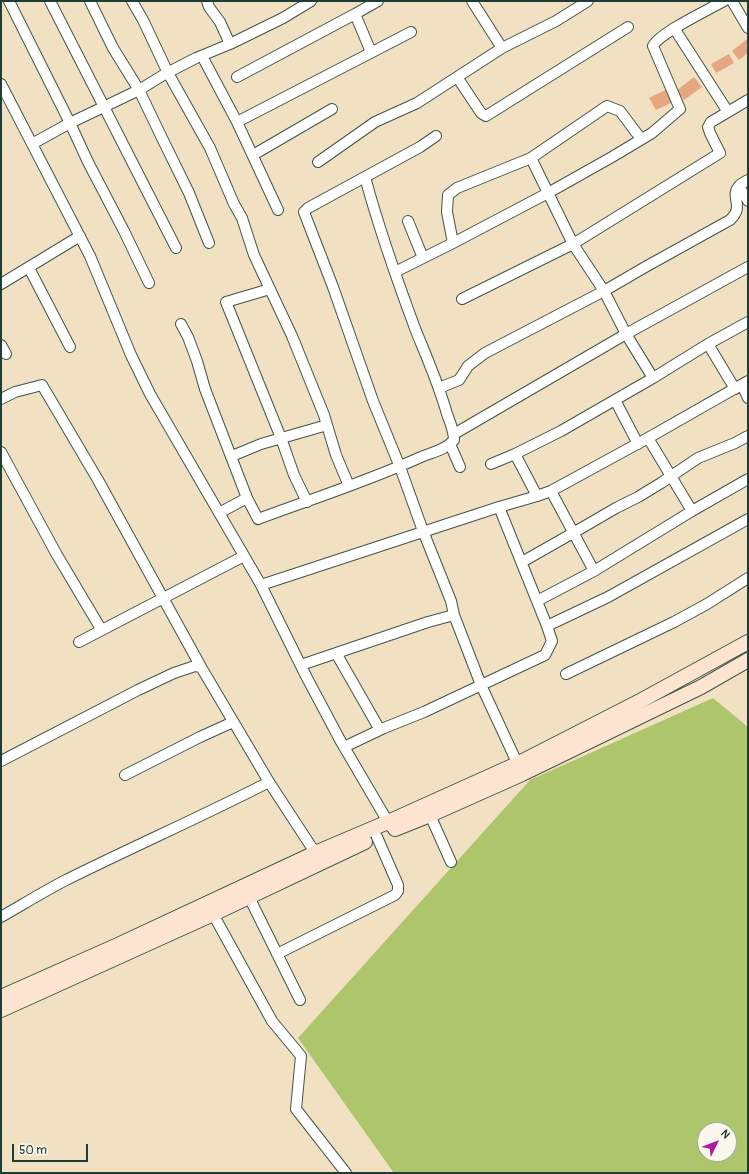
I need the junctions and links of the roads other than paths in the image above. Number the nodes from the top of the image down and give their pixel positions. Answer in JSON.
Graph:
{"nodes":[{"id":1,"x":9,"y":1,"type":"edge"},
{"id":2,"x":50,"y":1,"type":"edge"},
{"id":3,"x":90,"y":1,"type":"edge"},
{"id":4,"x":132,"y":1,"type":"edge"},
{"id":5,"x":207,"y":1,"type":"edge"},
{"id":6,"x":311,"y":1,"type":"edge"},
{"id":7,"x":378,"y":1,"type":"edge"},
{"id":8,"x":472,"y":1,"type":"edge"},
{"id":9,"x":588,"y":1,"type":"edge"},
{"id":10,"x":724,"y":1,"type":"edge"},
{"id":11,"x":732,"y":1,"type":"edge"},
{"id":12,"x":573,"y":5,"type":"edge"},
{"id":13,"x":355,"y":14,"type":"junction"},
{"id":14,"x":628,"y":27,"type":"dead end"},
{"id":15,"x":674,"y":28,"type":"junction"},
{"id":16,"x":748,"y":28,"type":"edge"},
{"id":17,"x":410,"y":32,"type":"dead end"},
{"id":18,"x":230,"y":44,"type":"junction"},
{"id":19,"x":502,"y":48,"type":"junction"},
{"id":20,"x":372,"y":52,"type":"junction"},
{"id":21,"x":202,"y":56,"type":"junction"},
{"id":22,"x":168,"y":73,"type":"junction"},
{"id":23,"x":237,"y":77,"type":"dead end"},
{"id":24,"x":457,"y":77,"type":"junction"},
{"id":25,"x":1,"y":84,"type":"edge"},
{"id":26,"x":139,"y":90,"type":"junction"},
{"id":27,"x":748,"y":100,"type":"edge"},
{"id":28,"x":103,"y":107,"type":"junction"},
{"id":29,"x":332,"y":109,"type":"dead end"},
{"id":30,"x":728,"y":112,"type":"junction"},
{"id":31,"x":236,"y":122,"type":"junction"},
{"id":32,"x":70,"y":123,"type":"junction"},
{"id":33,"x":436,"y":136,"type":"dead end"},
{"id":34,"x":641,"y":139,"type":"junction"},
{"id":35,"x":32,"y":144,"type":"junction"},
{"id":36,"x":253,"y":156,"type":"junction"},
{"id":37,"x":531,"y":158,"type":"junction"},
{"id":38,"x":318,"y":162,"type":"dead end"},
{"id":39,"x":365,"y":177,"type":"junction"},
{"id":40,"x":748,"y":180,"type":"edge"},
{"id":41,"x":739,"y":186,"type":"junction"},
{"id":42,"x":548,"y":193,"type":"junction"},
{"id":43,"x":748,"y":201,"type":"edge"},
{"id":44,"x":278,"y":210,"type":"dead end"},
{"id":45,"x":408,"y":221,"type":"dead end"},
{"id":46,"x":80,"y":236,"type":"junction"},
{"id":47,"x":209,"y":243,"type":"dead end"},
{"id":48,"x":454,"y":243,"type":"junction"},
{"id":49,"x":573,"y":244,"type":"junction"},
{"id":50,"x":176,"y":248,"type":"dead end"},
{"id":51,"x":422,"y":258,"type":"junction"},
{"id":52,"x":748,"y":266,"type":"edge"},
{"id":53,"x":28,"y":268,"type":"junction"},
{"id":54,"x":395,"y":272,"type":"junction"},
{"id":55,"x":149,"y":283,"type":"dead end"},
{"id":56,"x":1,"y":284,"type":"edge"},
{"id":57,"x":270,"y":289,"type":"junction"},
{"id":58,"x":604,"y":291,"type":"junction"},
{"id":59,"x":462,"y":299,"type":"dead end"},
{"id":60,"x":748,"y":322,"type":"edge"},
{"id":61,"x":181,"y":324,"type":"dead end"},
{"id":62,"x":626,"y":334,"type":"junction"},
{"id":63,"x":708,"y":344,"type":"junction"},
{"id":64,"x":1,"y":345,"type":"edge"},
{"id":65,"x":70,"y":347,"type":"dead end"},
{"id":66,"x":6,"y":354,"type":"dead end"},
{"id":67,"x":653,"y":378,"type":"junction"},
{"id":68,"x":742,"y":385,"type":"edge"},
{"id":69,"x":440,"y":388,"type":"junction"},
{"id":70,"x":748,"y":398,"type":"edge"},
{"id":71,"x":1,"y":400,"type":"edge"},
{"id":72,"x":615,"y":400,"type":"junction"},
{"id":73,"x":327,"y":425,"type":"junction"},
{"id":74,"x":454,"y":434,"type":"junction"},
{"id":75,"x":748,"y":436,"type":"edge"},
{"id":76,"x":281,"y":438,"type":"junction"},
{"id":77,"x":648,"y":438,"type":"junction"},
{"id":78,"x":450,"y":444,"type":"junction"},
{"id":79,"x":638,"y":444,"type":"junction"},
{"id":80,"x":1,"y":452,"type":"edge"},
{"id":81,"x":515,"y":454,"type":"junction"},
{"id":82,"x":232,"y":456,"type":"junction"},
{"id":83,"x":491,"y":464,"type":"dead end"},
{"id":84,"x":400,"y":467,"type":"junction"},
{"id":85,"x":460,"y":467,"type":"dead end"},
{"id":86,"x":671,"y":476,"type":"junction"},
{"id":87,"x":748,"y":479,"type":"edge"},
{"id":88,"x":349,"y":486,"type":"junction"},
{"id":89,"x":551,"y":491,"type":"junction"},
{"id":90,"x":538,"y":496,"type":"junction"},
{"id":91,"x":247,"y":498,"type":"junction"},
{"id":92,"x":307,"y":502,"type":"junction"},
{"id":93,"x":499,"y":507,"type":"junction"},
{"id":94,"x":692,"y":511,"type":"junction"},
{"id":95,"x":219,"y":512,"type":"junction"},
{"id":96,"x":748,"y":519,"type":"edge"},
{"id":97,"x":423,"y":532,"type":"junction"},
{"id":98,"x":573,"y":533,"type":"junction"},
{"id":99,"x":244,"y":556,"type":"junction"},
{"id":100,"x":522,"y":562,"type":"junction"},
{"id":101,"x":594,"y":572,"type":"junction"},
{"id":102,"x":748,"y":578,"type":"edge"},
{"id":103,"x":261,"y":585,"type":"junction"},
{"id":104,"x":163,"y":598,"type":"junction"},
{"id":105,"x":537,"y":601,"type":"junction"},
{"id":106,"x":454,"y":615,"type":"junction"},
{"id":107,"x":548,"y":626,"type":"junction"},
{"id":108,"x":101,"y":629,"type":"junction"},
{"id":109,"x":79,"y":642,"type":"dead end"},
{"id":110,"x":748,"y":642,"type":"edge"},
{"id":111,"x":336,"y":653,"type":"junction"},
{"id":112,"x":748,"y":660,"type":"edge"},
{"id":113,"x":301,"y":666,"type":"junction"},
{"id":114,"x":201,"y":668,"type":"junction"},
{"id":115,"x":566,"y":674,"type":"dead end"},
{"id":116,"x":481,"y":684,"type":"junction"},
{"id":117,"x":233,"y":722,"type":"junction"},
{"id":118,"x":380,"y":730,"type":"junction"},
{"id":119,"x":344,"y":747,"type":"junction"},
{"id":120,"x":1,"y":761,"type":"edge"},
{"id":121,"x":520,"y":769,"type":"junction"},
{"id":122,"x":125,"y":775,"type":"dead end"},
{"id":123,"x":269,"y":782,"type":"junction"},
{"id":124,"x":430,"y":815,"type":"junction"},
{"id":125,"x":390,"y":826,"type":"junction"},
{"id":126,"x":377,"y":837,"type":"junction"},
{"id":127,"x":318,"y":858,"type":"junction"},
{"id":128,"x":451,"y":862,"type":"dead end"},
{"id":129,"x":249,"y":897,"type":"junction"},
{"id":130,"x":214,"y":914,"type":"junction"},
{"id":131,"x":1,"y":917,"type":"edge"},
{"id":132,"x":277,"y":954,"type":"junction"},
{"id":133,"x":1,"y":997,"type":"edge"},
{"id":134,"x":300,"y":1000,"type":"dead end"},
{"id":135,"x":1,"y":1010,"type":"edge"},
{"id":136,"x":346,"y":1173,"type":"edge"}],
"edges":[{"from":1,"to":32,"type":"street"},
{"from":2,"to":28,"type":"street"},
{"from":3,"to":26,"type":"street"},
{"from":4,"to":22,"type":"street"},
{"from":5,"to":18,"type":"street"},
{"from":6,"to":18,"type":"street"},
{"from":7,"to":13,"type":"street"},
{"from":8,"to":19,"type":"street"},
{"from":9,"to":12,"type":"street"},
{"from":10,"to":15,"type":"street"},
{"from":11,"to":16,"type":"street"},
{"from":12,"to":19,"type":"street"},
{"from":13,"to":20,"type":"street"},
{"from":13,"to":23,"type":"street"},
{"from":14,"to":24,"type":"street"},
{"from":15,"to":30,"type":"street"},
{"from":15,"to":34,"type":"street"},
{"from":17,"to":20,"type":"street"},
{"from":18,"to":21,"type":"street"},
{"from":19,"to":24,"type":"street"},
{"from":20,"to":31,"type":"street"},
{"from":21,"to":22,"type":"street"},
{"from":21,"to":31,"type":"street"},
{"from":22,"to":26,"type":"street"},
{"from":22,"to":57,"type":"street"},
{"from":24,"to":38,"type":"street"},
{"from":25,"to":35,"type":"street"},
{"from":26,"to":28,"type":"street"},
{"from":26,"to":47,"type":"street"},
{"from":27,"to":30,"type":"street"},
{"from":28,"to":32,"type":"street"},
{"from":28,"to":50,"type":"street"},
{"from":29,"to":36,"type":"street"},
{"from":30,"to":49,"type":"street"},
{"from":31,"to":36,"type":"street"},
{"from":32,"to":35,"type":"street"},
{"from":32,"to":55,"type":"street"},
{"from":33,"to":39,"type":"street"},
{"from":34,"to":37,"type":"street"},
{"from":34,"to":42,"type":"street"},
{"from":35,"to":46,"type":"street"},
{"from":36,"to":44,"type":"street"},
{"from":37,"to":42,"type":"street"},
{"from":37,"to":48,"type":"street"},
{"from":39,"to":54,"type":"street"},
{"from":39,"to":84,"type":"street"},
{"from":40,"to":41,"type":"street"},
{"from":41,"to":43,"type":"street"},
{"from":41,"to":58,"type":"street"},
{"from":42,"to":48,"type":"street"},
{"from":42,"to":49,"type":"street"},
{"from":45,"to":51,"type":"street"},
{"from":46,"to":53,"type":"street"},
{"from":46,"to":95,"type":"street"},
{"from":48,"to":51,"type":"street"},
{"from":49,"to":58,"type":"street"},
{"from":49,"to":59,"type":"street"},
{"from":51,"to":54,"type":"street"},
{"from":52,"to":62,"type":"street"},
{"from":53,"to":56,"type":"street"},
{"from":53,"to":65,"type":"street"},
{"from":54,"to":69,"type":"street"},
{"from":57,"to":73,"type":"street"},
{"from":57,"to":76,"type":"street"},
{"from":58,"to":62,"type":"street"},
{"from":58,"to":69,"type":"street"},
{"from":60,"to":63,"type":"street"},
{"from":61,"to":82,"type":"street"},
{"from":62,"to":67,"type":"street"},
{"from":62,"to":74,"type":"street"},
{"from":63,"to":67,"type":"street"},
{"from":63,"to":68,"type":"street"},
{"from":64,"to":66,"type":"street"},
{"from":67,"to":72,"type":"street"},
{"from":68,"to":70,"type":"street"},
{"from":68,"to":77,"type":"street"},
{"from":69,"to":74,"type":"street"},
{"from":71,"to":104,"type":"street"},
{"from":72,"to":79,"type":"street"},
{"from":72,"to":81,"type":"street"},
{"from":73,"to":76,"type":"street"},
{"from":73,"to":88,"type":"street"},
{"from":74,"to":78,"type":"street"},
{"from":75,"to":86,"type":"street"},
{"from":76,"to":82,"type":"street"},
{"from":76,"to":92,"type":"street"},
{"from":77,"to":79,"type":"street"},
{"from":77,"to":86,"type":"street"},
{"from":78,"to":84,"type":"street"},
{"from":78,"to":85,"type":"street"},
{"from":79,"to":89,"type":"street"},
{"from":80,"to":108,"type":"street"},
{"from":81,"to":83,"type":"street"},
{"from":81,"to":90,"type":"street"},
{"from":82,"to":91,"type":"street"},
{"from":84,"to":88,"type":"street"},
{"from":84,"to":97,"type":"street"},
{"from":86,"to":94,"type":"street"},
{"from":86,"to":98,"type":"street"},
{"from":87,"to":94,"type":"street"},
{"from":88,"to":92,"type":"street"},
{"from":89,"to":90,"type":"street"},
{"from":89,"to":98,"type":"street"},
{"from":90,"to":93,"type":"street"},
{"from":91,"to":92,"type":"street"},
{"from":91,"to":95,"type":"street"},
{"from":93,"to":97,"type":"street"},
{"from":93,"to":100,"type":"street"},
{"from":94,"to":101,"type":"street"},
{"from":95,"to":99,"type":"street"},
{"from":96,"to":107,"type":"street"},
{"from":97,"to":103,"type":"street"},
{"from":97,"to":106,"type":"street"},
{"from":98,"to":100,"type":"street"},
{"from":98,"to":101,"type":"street"},
{"from":99,"to":103,"type":"street"},
{"from":99,"to":104,"type":"street"},
{"from":100,"to":105,"type":"street"},
{"from":101,"to":105,"type":"street"},
{"from":102,"to":115,"type":"street"},
{"from":103,"to":113,"type":"street"},
{"from":104,"to":108,"type":"street"},
{"from":104,"to":114,"type":"street"},
{"from":105,"to":107,"type":"street"},
{"from":106,"to":111,"type":"street"},
{"from":106,"to":116,"type":"street"},
{"from":107,"to":116,"type":"street"},
{"from":108,"to":109,"type":"street"},
{"from":110,"to":121,"type":"street"},
{"from":111,"to":113,"type":"street"},
{"from":111,"to":118,"type":"street"},
{"from":112,"to":121,"type":"street"},
{"from":113,"to":119,"type":"street"},
{"from":114,"to":117,"type":"street"},
{"from":114,"to":120,"type":"street"},
{"from":116,"to":118,"type":"street"},
{"from":116,"to":121,"type":"street"},
{"from":117,"to":122,"type":"street"},
{"from":117,"to":123,"type":"street"},
{"from":118,"to":119,"type":"street"},
{"from":119,"to":125,"type":"street"},
{"from":121,"to":124,"type":"street"},
{"from":121,"to":125,"type":"street"},
{"from":123,"to":127,"type":"street"},
{"from":123,"to":131,"type":"street"},
{"from":124,"to":125,"type":"street"},
{"from":124,"to":128,"type":"street"},
{"from":125,"to":126,"type":"street"},
{"from":125,"to":127,"type":"street"},
{"from":126,"to":127,"type":"street"},
{"from":126,"to":132,"type":"street"},
{"from":127,"to":129,"type":"street"},
{"from":127,"to":133,"type":"street"},
{"from":129,"to":130,"type":"street"},
{"from":129,"to":132,"type":"street"},
{"from":130,"to":135,"type":"street"},
{"from":130,"to":136,"type":"street"},
{"from":132,"to":134,"type":"street"}]}
